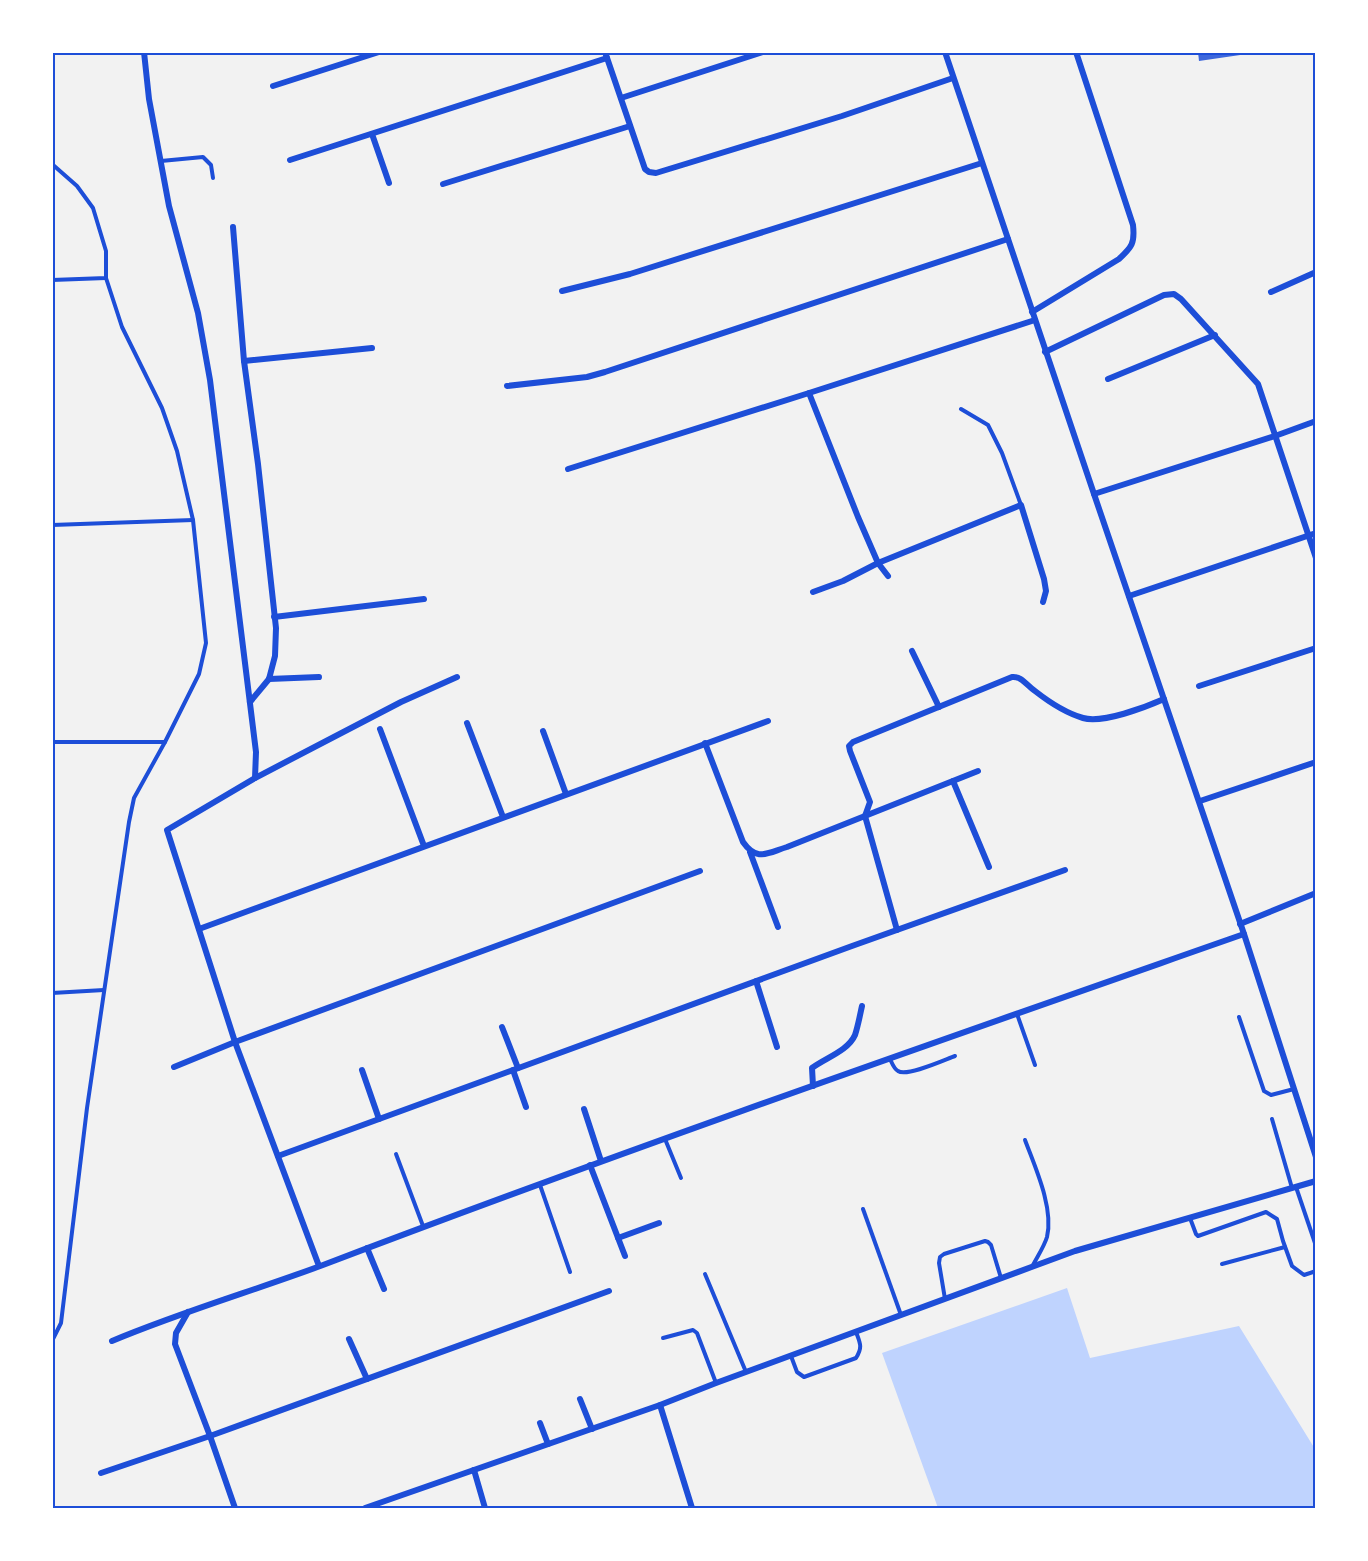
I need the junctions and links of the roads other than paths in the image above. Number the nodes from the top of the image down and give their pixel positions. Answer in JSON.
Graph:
{"nodes":[{"id":1,"x":144,"y":52,"type":"edge"},
{"id":2,"x":379,"y":52,"type":"edge"},
{"id":3,"x":763,"y":52,"type":"edge"},
{"id":4,"x":945,"y":52,"type":"edge"},
{"id":5,"x":1076,"y":52,"type":"edge"},
{"id":6,"x":606,"y":55,"type":"edge"},
{"id":7,"x":953,"y":78,"type":"junction"},
{"id":8,"x":273,"y":86,"type":"dead end"},
{"id":9,"x":621,"y":98,"type":"junction"},
{"id":10,"x":630,"y":126,"type":"junction"},
{"id":11,"x":372,"y":134,"type":"junction"},
{"id":12,"x":290,"y":160,"type":"dead end"},
{"id":13,"x":160,"y":161,"type":"junction"},
{"id":14,"x":982,"y":163,"type":"junction"},
{"id":15,"x":52,"y":164,"type":"edge"},
{"id":16,"x":213,"y":178,"type":"dead end"},
{"id":17,"x":389,"y":183,"type":"dead end"},
{"id":18,"x":443,"y":184,"type":"dead end"},
{"id":19,"x":233,"y":227,"type":"dead end"},
{"id":20,"x":1008,"y":239,"type":"junction"},
{"id":21,"x":1316,"y":272,"type":"edge"},
{"id":22,"x":106,"y":278,"type":"junction"},
{"id":23,"x":52,"y":280,"type":"edge"},
{"id":24,"x":562,"y":291,"type":"dead end"},
{"id":25,"x":1271,"y":292,"type":"dead end"},
{"id":26,"x":1032,"y":312,"type":"junction"},
{"id":27,"x":1035,"y":320,"type":"junction"},
{"id":28,"x":1215,"y":335,"type":"junction"},
{"id":29,"x":372,"y":348,"type":"dead end"},
{"id":30,"x":1046,"y":352,"type":"junction"},
{"id":31,"x":243,"y":361,"type":"junction"},
{"id":32,"x":1108,"y":379,"type":"dead end"},
{"id":33,"x":507,"y":386,"type":"dead end"},
{"id":34,"x":809,"y":393,"type":"junction"},
{"id":35,"x":961,"y":409,"type":"dead end"},
{"id":36,"x":1316,"y":421,"type":"edge"},
{"id":37,"x":1275,"y":436,"type":"junction"},
{"id":38,"x":568,"y":469,"type":"dead end"},
{"id":39,"x":1094,"y":494,"type":"junction"},
{"id":40,"x":1021,"y":504,"type":"junction"},
{"id":41,"x":193,"y":520,"type":"junction"},
{"id":42,"x":52,"y":525,"type":"edge"},
{"id":43,"x":1316,"y":533,"type":"edge"},
{"id":44,"x":1308,"y":536,"type":"junction"},
{"id":45,"x":1316,"y":558,"type":"edge"},
{"id":46,"x":878,"y":563,"type":"junction"},
{"id":47,"x":888,"y":576,"type":"dead end"},
{"id":48,"x":813,"y":592,"type":"dead end"},
{"id":49,"x":1129,"y":596,"type":"junction"},
{"id":50,"x":424,"y":599,"type":"dead end"},
{"id":51,"x":1043,"y":602,"type":"dead end"},
{"id":52,"x":274,"y":617,"type":"junction"},
{"id":53,"x":1316,"y":648,"type":"edge"},
{"id":54,"x":912,"y":651,"type":"dead end"},
{"id":55,"x":319,"y":677,"type":"dead end"},
{"id":56,"x":457,"y":677,"type":"dead end"},
{"id":57,"x":269,"y":679,"type":"junction"},
{"id":58,"x":1199,"y":686,"type":"dead end"},
{"id":59,"x":1164,"y":699,"type":"junction"},
{"id":60,"x":250,"y":702,"type":"junction"},
{"id":61,"x":939,"y":707,"type":"junction"},
{"id":62,"x":768,"y":720,"type":"dead end"},
{"id":63,"x":467,"y":723,"type":"dead end"},
{"id":64,"x":380,"y":729,"type":"dead end"},
{"id":65,"x":543,"y":731,"type":"dead end"},
{"id":66,"x":52,"y":742,"type":"edge"},
{"id":67,"x":165,"y":742,"type":"junction"},
{"id":68,"x":705,"y":743,"type":"junction"},
{"id":69,"x":1316,"y":762,"type":"edge"},
{"id":70,"x":978,"y":771,"type":"dead end"},
{"id":71,"x":255,"y":778,"type":"junction"},
{"id":72,"x":953,"y":781,"type":"junction"},
{"id":73,"x":566,"y":794,"type":"junction"},
{"id":74,"x":1200,"y":801,"type":"junction"},
{"id":75,"x":865,"y":816,"type":"junction"},
{"id":76,"x":503,"y":817,"type":"junction"},
{"id":77,"x":424,"y":846,"type":"junction"},
{"id":78,"x":750,"y":852,"type":"junction"},
{"id":79,"x":989,"y":867,"type":"dead end"},
{"id":80,"x":1065,"y":870,"type":"dead end"},
{"id":81,"x":700,"y":871,"type":"dead end"},
{"id":82,"x":1315,"y":894,"type":"edge"},
{"id":83,"x":1240,"y":924,"type":"junction"},
{"id":84,"x":777,"y":927,"type":"dead end"},
{"id":85,"x":199,"y":929,"type":"junction"},
{"id":86,"x":897,"y":930,"type":"junction"},
{"id":87,"x":1244,"y":934,"type":"junction"},
{"id":88,"x":756,"y":981,"type":"junction"},
{"id":89,"x":104,"y":990,"type":"junction"},
{"id":90,"x":52,"y":993,"type":"edge"},
{"id":91,"x":862,"y":1006,"type":"dead end"},
{"id":92,"x":1017,"y":1014,"type":"junction"},
{"id":93,"x":1239,"y":1017,"type":"dead end"},
{"id":94,"x":502,"y":1027,"type":"dead end"},
{"id":95,"x":235,"y":1042,"type":"junction"},
{"id":96,"x":777,"y":1047,"type":"dead end"},
{"id":97,"x":955,"y":1056,"type":"dead end"},
{"id":98,"x":890,"y":1059,"type":"junction"},
{"id":99,"x":1035,"y":1065,"type":"dead end"},
{"id":100,"x":174,"y":1066,"type":"dead end"},
{"id":101,"x":515,"y":1069,"type":"junction"},
{"id":102,"x":362,"y":1070,"type":"dead end"},
{"id":103,"x":813,"y":1086,"type":"junction"},
{"id":104,"x":1294,"y":1089,"type":"junction"},
{"id":105,"x":526,"y":1107,"type":"dead end"},
{"id":106,"x":584,"y":1109,"type":"dead end"},
{"id":107,"x":379,"y":1119,"type":"junction"},
{"id":108,"x":1272,"y":1119,"type":"dead end"},
{"id":109,"x":665,"y":1138,"type":"junction"},
{"id":110,"x":1026,"y":1140,"type":"dead end"},
{"id":111,"x":396,"y":1154,"type":"dead end"},
{"id":112,"x":278,"y":1156,"type":"junction"},
{"id":113,"x":1316,"y":1157,"type":"edge"},
{"id":114,"x":601,"y":1161,"type":"junction"},
{"id":115,"x":590,"y":1165,"type":"junction"},
{"id":116,"x":681,"y":1178,"type":"dead end"},
{"id":117,"x":1316,"y":1181,"type":"edge"},
{"id":118,"x":540,"y":1184,"type":"junction"},
{"id":119,"x":1294,"y":1188,"type":"junction"},
{"id":120,"x":863,"y":1209,"type":"dead end"},
{"id":121,"x":1190,"y":1218,"type":"junction"},
{"id":122,"x":659,"y":1223,"type":"dead end"},
{"id":123,"x":423,"y":1226,"type":"junction"},
{"id":124,"x":618,"y":1238,"type":"junction"},
{"id":125,"x":1316,"y":1246,"type":"edge"},
{"id":126,"x":1285,"y":1247,"type":"junction"},
{"id":127,"x":367,"y":1248,"type":"junction"},
{"id":128,"x":625,"y":1256,"type":"dead end"},
{"id":129,"x":1222,"y":1264,"type":"dead end"},
{"id":130,"x":319,"y":1266,"type":"junction"},
{"id":131,"x":1032,"y":1267,"type":"junction"},
{"id":132,"x":1316,"y":1271,"type":"edge"},
{"id":133,"x":570,"y":1272,"type":"dead end"},
{"id":134,"x":705,"y":1274,"type":"dead end"},
{"id":135,"x":1001,"y":1278,"type":"junction"},
{"id":136,"x":384,"y":1289,"type":"dead end"},
{"id":137,"x":609,"y":1291,"type":"dead end"},
{"id":138,"x":945,"y":1299,"type":"junction"},
{"id":139,"x":188,"y":1311,"type":"junction"},
{"id":140,"x":901,"y":1315,"type":"junction"},
{"id":141,"x":856,"y":1332,"type":"junction"},
{"id":142,"x":663,"y":1338,"type":"dead end"},
{"id":143,"x":349,"y":1339,"type":"dead end"},
{"id":144,"x":52,"y":1341,"type":"edge"},
{"id":145,"x":112,"y":1341,"type":"dead end"},
{"id":146,"x":791,"y":1355,"type":"junction"},
{"id":147,"x":746,"y":1372,"type":"junction"},
{"id":148,"x":367,"y":1379,"type":"junction"},
{"id":149,"x":716,"y":1383,"type":"junction"},
{"id":150,"x":580,"y":1399,"type":"dead end"},
{"id":151,"x":660,"y":1405,"type":"junction"},
{"id":152,"x":540,"y":1423,"type":"dead end"},
{"id":153,"x":592,"y":1429,"type":"junction"},
{"id":154,"x":210,"y":1436,"type":"junction"},
{"id":155,"x":548,"y":1444,"type":"junction"},
{"id":156,"x":474,"y":1470,"type":"junction"},
{"id":157,"x":101,"y":1473,"type":"dead end"},
{"id":158,"x":235,"y":1509,"type":"edge"},
{"id":159,"x":365,"y":1509,"type":"edge"},
{"id":160,"x":484,"y":1509,"type":"edge"},
{"id":161,"x":692,"y":1509,"type":"edge"}],
"edges":[{"from":1,"to":13,"type":"street"},
{"from":2,"to":8,"type":"street"},
{"from":3,"to":9,"type":"street"},
{"from":4,"to":7,"type":"street"},
{"from":5,"to":26,"type":"street"},
{"from":6,"to":9,"type":"street"},
{"from":6,"to":11,"type":"street"},
{"from":7,"to":10,"type":"street"},
{"from":7,"to":14,"type":"street"},
{"from":9,"to":10,"type":"street"},
{"from":10,"to":18,"type":"street"},
{"from":11,"to":12,"type":"street"},
{"from":11,"to":17,"type":"street"},
{"from":13,"to":16,"type":"lane"},
{"from":13,"to":60,"type":"street"},
{"from":14,"to":20,"type":"street"},
{"from":14,"to":24,"type":"street"},
{"from":15,"to":22,"type":"lane"},
{"from":19,"to":31,"type":"street"},
{"from":20,"to":26,"type":"street"},
{"from":20,"to":33,"type":"street"},
{"from":21,"to":25,"type":"street"},
{"from":22,"to":23,"type":"lane"},
{"from":22,"to":41,"type":"lane"},
{"from":26,"to":27,"type":"street"},
{"from":27,"to":30,"type":"street"},
{"from":27,"to":34,"type":"street"},
{"from":28,"to":30,"type":"street"},
{"from":28,"to":32,"type":"street"},
{"from":28,"to":37,"type":"street"},
{"from":29,"to":31,"type":"street"},
{"from":30,"to":39,"type":"street"},
{"from":31,"to":52,"type":"street"},
{"from":34,"to":38,"type":"street"},
{"from":34,"to":46,"type":"street"},
{"from":35,"to":40,"type":"lane"},
{"from":36,"to":37,"type":"street"},
{"from":37,"to":39,"type":"street"},
{"from":37,"to":44,"type":"street"},
{"from":39,"to":49,"type":"street"},
{"from":40,"to":46,"type":"street"},
{"from":40,"to":51,"type":"street"},
{"from":41,"to":42,"type":"lane"},
{"from":41,"to":67,"type":"lane"},
{"from":43,"to":44,"type":"street"},
{"from":44,"to":45,"type":"street"},
{"from":44,"to":49,"type":"street"},
{"from":46,"to":47,"type":"street"},
{"from":46,"to":48,"type":"street"},
{"from":49,"to":59,"type":"street"},
{"from":50,"to":52,"type":"street"},
{"from":52,"to":57,"type":"street"},
{"from":53,"to":58,"type":"street"},
{"from":54,"to":61,"type":"street"},
{"from":55,"to":57,"type":"street"},
{"from":56,"to":71,"type":"street"},
{"from":57,"to":60,"type":"street"},
{"from":59,"to":61,"type":"street"},
{"from":59,"to":74,"type":"street"},
{"from":60,"to":71,"type":"street"},
{"from":61,"to":75,"type":"street"},
{"from":62,"to":68,"type":"street"},
{"from":63,"to":76,"type":"street"},
{"from":64,"to":77,"type":"street"},
{"from":65,"to":73,"type":"street"},
{"from":66,"to":67,"type":"lane"},
{"from":67,"to":89,"type":"lane"},
{"from":68,"to":73,"type":"street"},
{"from":68,"to":78,"type":"street"},
{"from":69,"to":74,"type":"street"},
{"from":70,"to":72,"type":"street"},
{"from":71,"to":85,"type":"street"},
{"from":72,"to":75,"type":"street"},
{"from":72,"to":79,"type":"street"},
{"from":73,"to":76,"type":"street"},
{"from":74,"to":83,"type":"street"},
{"from":75,"to":78,"type":"street"},
{"from":75,"to":86,"type":"street"},
{"from":76,"to":77,"type":"street"},
{"from":77,"to":85,"type":"street"},
{"from":78,"to":84,"type":"street"},
{"from":80,"to":86,"type":"street"},
{"from":81,"to":95,"type":"street"},
{"from":82,"to":83,"type":"street"},
{"from":83,"to":87,"type":"street"},
{"from":85,"to":95,"type":"street"},
{"from":86,"to":88,"type":"street"},
{"from":87,"to":92,"type":"street"},
{"from":87,"to":104,"type":"street"},
{"from":88,"to":96,"type":"street"},
{"from":88,"to":101,"type":"street"},
{"from":89,"to":90,"type":"lane"},
{"from":89,"to":144,"type":"lane"},
{"from":91,"to":103,"type":"street"},
{"from":92,"to":98,"type":"street"},
{"from":92,"to":99,"type":"lane"},
{"from":93,"to":104,"type":"lane"},
{"from":94,"to":101,"type":"street"},
{"from":95,"to":100,"type":"street"},
{"from":95,"to":112,"type":"street"},
{"from":97,"to":98,"type":"lane"},
{"from":98,"to":103,"type":"street"},
{"from":101,"to":105,"type":"street"},
{"from":101,"to":107,"type":"street"},
{"from":102,"to":107,"type":"street"},
{"from":103,"to":109,"type":"street"},
{"from":104,"to":113,"type":"street"},
{"from":106,"to":114,"type":"street"},
{"from":107,"to":112,"type":"street"},
{"from":108,"to":119,"type":"lane"},
{"from":109,"to":114,"type":"street"},
{"from":109,"to":116,"type":"lane"},
{"from":110,"to":131,"type":"lane"},
{"from":111,"to":123,"type":"lane"},
{"from":112,"to":130,"type":"street"},
{"from":114,"to":115,"type":"street"},
{"from":115,"to":118,"type":"street"},
{"from":115,"to":124,"type":"street"},
{"from":117,"to":119,"type":"street"},
{"from":118,"to":123,"type":"street"},
{"from":118,"to":133,"type":"lane"},
{"from":119,"to":121,"type":"street"},
{"from":119,"to":125,"type":"lane"},
{"from":120,"to":140,"type":"lane"},
{"from":121,"to":126,"type":"lane"},
{"from":121,"to":131,"type":"street"},
{"from":122,"to":124,"type":"street"},
{"from":123,"to":127,"type":"street"},
{"from":124,"to":128,"type":"street"},
{"from":126,"to":129,"type":"lane"},
{"from":126,"to":132,"type":"lane"},
{"from":127,"to":130,"type":"street"},
{"from":127,"to":136,"type":"street"},
{"from":130,"to":139,"type":"street"},
{"from":131,"to":135,"type":"street"},
{"from":134,"to":147,"type":"lane"},
{"from":135,"to":138,"type":"street"},
{"from":135,"to":138,"type":"lane"},
{"from":137,"to":148,"type":"street"},
{"from":138,"to":140,"type":"street"},
{"from":139,"to":145,"type":"street"},
{"from":139,"to":154,"type":"street"},
{"from":140,"to":141,"type":"street"},
{"from":141,"to":146,"type":"street"},
{"from":141,"to":146,"type":"lane"},
{"from":142,"to":149,"type":"lane"},
{"from":143,"to":148,"type":"street"},
{"from":146,"to":147,"type":"street"},
{"from":147,"to":149,"type":"street"},
{"from":148,"to":154,"type":"street"},
{"from":149,"to":151,"type":"street"},
{"from":150,"to":153,"type":"street"},
{"from":151,"to":153,"type":"street"},
{"from":151,"to":161,"type":"street"},
{"from":152,"to":155,"type":"street"},
{"from":153,"to":155,"type":"street"},
{"from":154,"to":157,"type":"street"},
{"from":154,"to":158,"type":"street"},
{"from":155,"to":156,"type":"street"},
{"from":156,"to":159,"type":"street"},
{"from":156,"to":160,"type":"street"}]}
